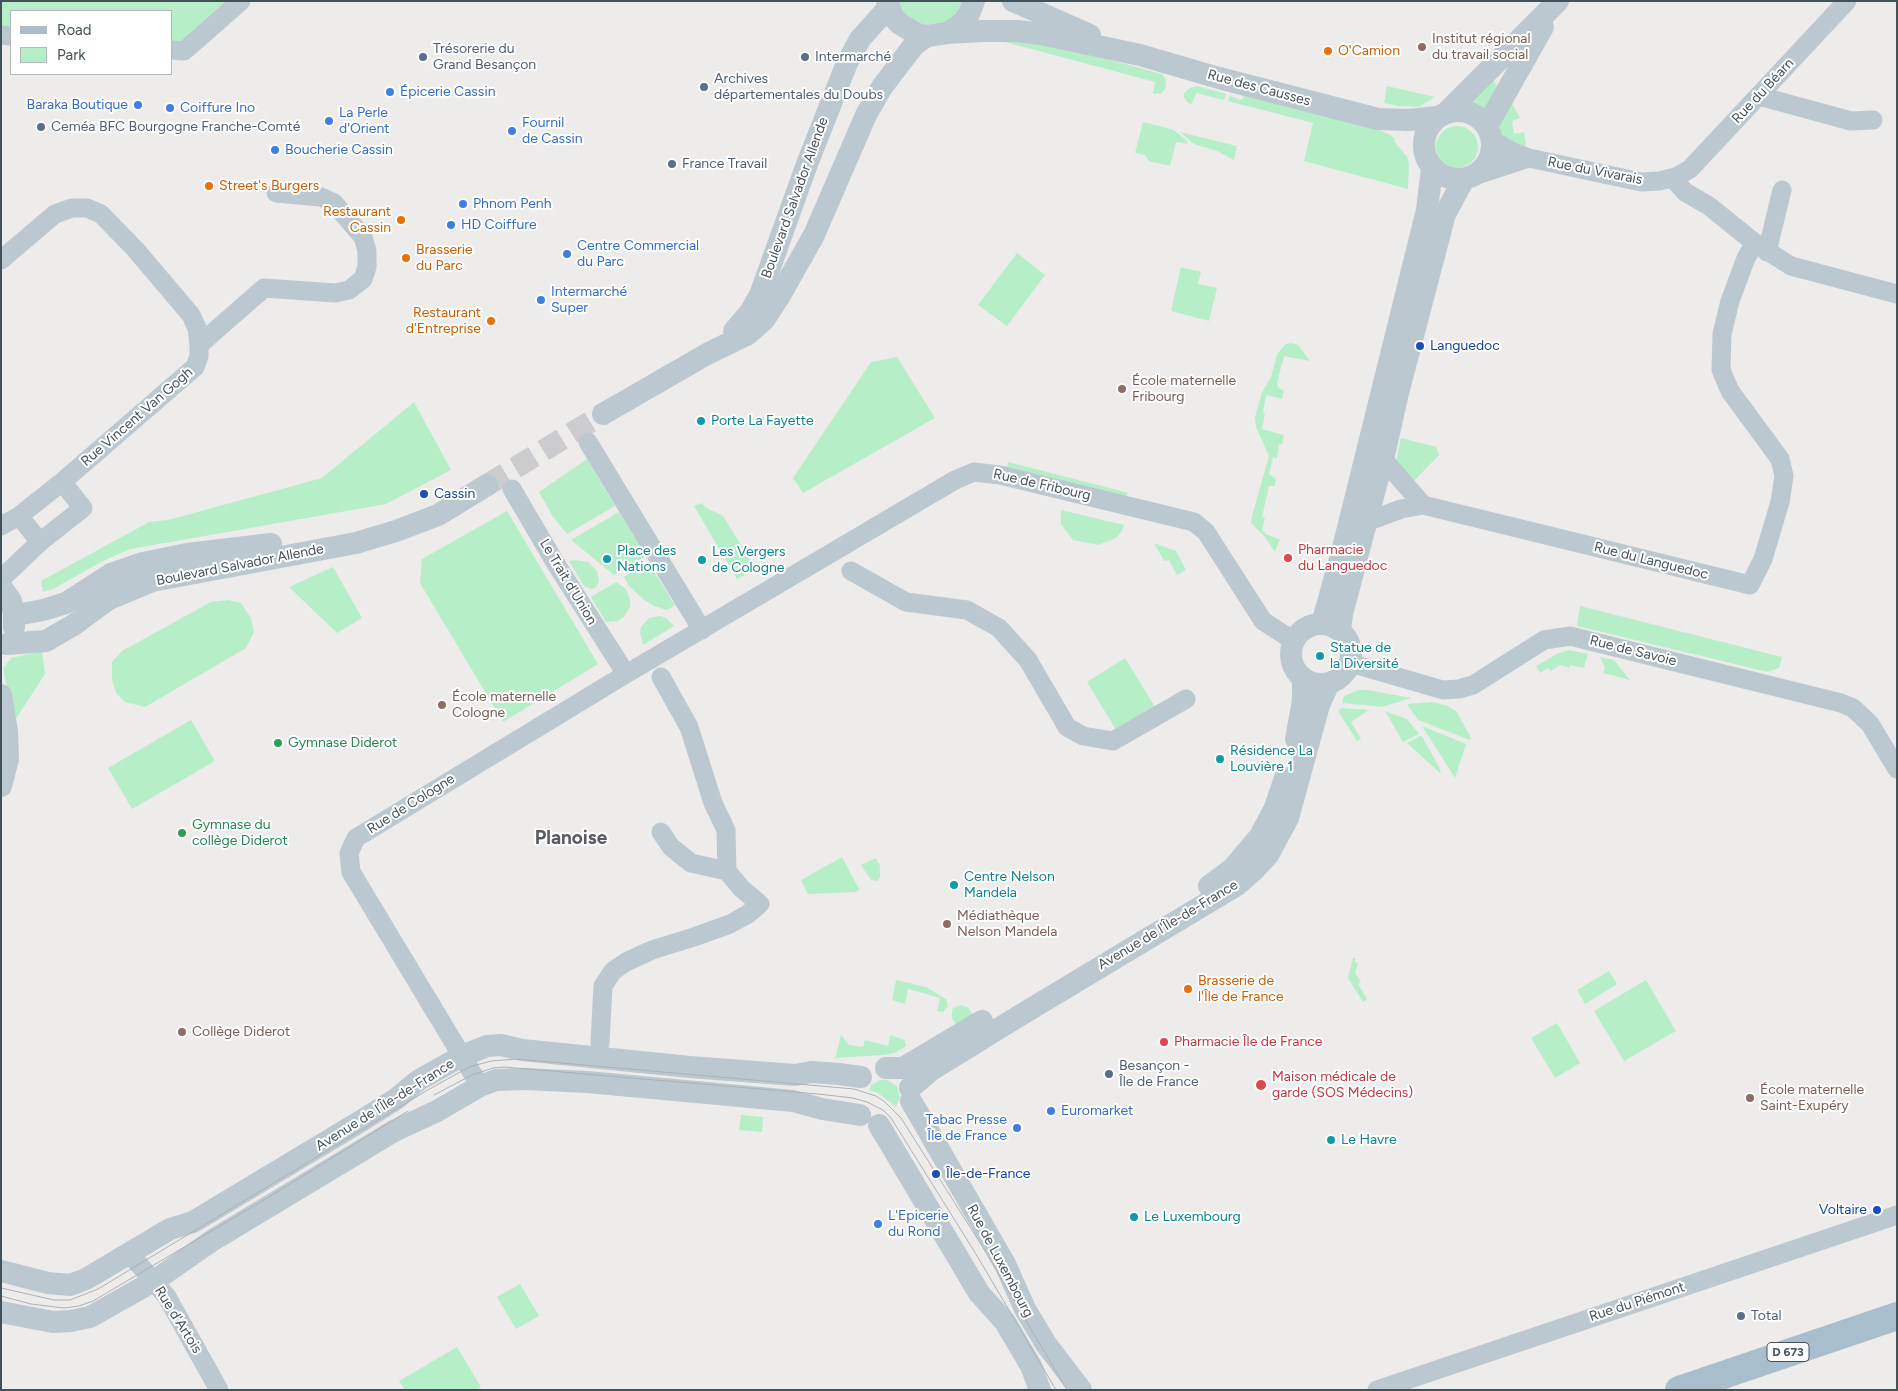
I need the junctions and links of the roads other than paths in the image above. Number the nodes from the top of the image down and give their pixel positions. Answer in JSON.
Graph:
{"nodes":[{"id":1,"x":241,"y":1,"type":"edge"},
{"id":2,"x":974,"y":1,"type":"edge"},
{"id":3,"x":1013,"y":1,"type":"edge"},
{"id":4,"x":1558,"y":1,"type":"edge"},
{"id":5,"x":1846,"y":1,"type":"edge"},
{"id":6,"x":888,"y":5,"type":"edge"},
{"id":7,"x":937,"y":35,"type":"junction"},
{"id":8,"x":172,"y":50,"type":"edge"},
{"id":9,"x":1140,"y":55,"type":"junction"},
{"id":10,"x":1759,"y":96,"type":"junction"},
{"id":11,"x":1442,"y":114,"type":"junction"},
{"id":12,"x":1378,"y":119,"type":"junction"},
{"id":13,"x":1873,"y":120,"type":"dead end"},
{"id":14,"x":1490,"y":133,"type":"junction"},
{"id":15,"x":1529,"y":158,"type":"junction"},
{"id":16,"x":1429,"y":163,"type":"junction"},
{"id":17,"x":1469,"y":177,"type":"junction"},
{"id":18,"x":1676,"y":177,"type":"junction"},
{"id":19,"x":1782,"y":190,"type":"dead end"},
{"id":20,"x":276,"y":193,"type":"dead end"},
{"id":21,"x":1761,"y":247,"type":"junction"},
{"id":22,"x":1,"y":260,"type":"edge"},
{"id":23,"x":1897,"y":294,"type":"edge"},
{"id":24,"x":199,"y":345,"type":"junction"},
{"id":25,"x":707,"y":354,"type":"junction"},
{"id":26,"x":603,"y":414,"type":"tunnel mouth"},
{"id":27,"x":588,"y":442,"type":"dead end"},
{"id":28,"x":1383,"y":459,"type":"junction"},
{"id":29,"x":62,"y":482,"type":"junction"},
{"id":30,"x":487,"y":485,"type":"tunnel mouth"},
{"id":31,"x":512,"y":489,"type":"dead end"},
{"id":32,"x":1423,"y":505,"type":"junction"},
{"id":33,"x":19,"y":516,"type":"junction"},
{"id":34,"x":1366,"y":522,"type":"junction"},
{"id":35,"x":1,"y":526,"type":"edge"},
{"id":36,"x":396,"y":531,"type":"junction"},
{"id":37,"x":40,"y":542,"type":"junction"},
{"id":38,"x":851,"y":571,"type":"dead end"},
{"id":39,"x":1,"y":579,"type":"edge"},
{"id":40,"x":1,"y":586,"type":"edge"},
{"id":41,"x":14,"y":613,"type":"junction"},
{"id":42,"x":1331,"y":627,"type":"junction"},
{"id":43,"x":706,"y":628,"type":"junction"},
{"id":44,"x":1294,"y":641,"type":"junction"},
{"id":45,"x":4,"y":648,"type":"edge"},
{"id":46,"x":1350,"y":663,"type":"junction"},
{"id":47,"x":626,"y":674,"type":"junction"},
{"id":48,"x":661,"y":677,"type":"dead end"},
{"id":49,"x":1303,"y":679,"type":"junction"},
{"id":50,"x":1329,"y":683,"type":"junction"},
{"id":51,"x":1,"y":695,"type":"edge"},
{"id":52,"x":1186,"y":699,"type":"dead end"},
{"id":53,"x":1897,"y":769,"type":"edge"},
{"id":54,"x":1,"y":786,"type":"edge"},
{"id":55,"x":661,"y":832,"type":"dead end"},
{"id":56,"x":727,"y":871,"type":"junction"},
{"id":57,"x":600,"y":1044,"type":"dead end"},
{"id":58,"x":462,"y":1056,"type":"junction"},
{"id":59,"x":886,"y":1068,"type":"junction"},
{"id":60,"x":861,"y":1077,"type":"junction"},
{"id":61,"x":480,"y":1086,"type":"junction"},
{"id":62,"x":910,"y":1095,"type":"junction"},
{"id":63,"x":869,"y":1120,"type":"junction"},
{"id":64,"x":1897,"y":1215,"type":"edge"},
{"id":65,"x":130,"y":1254,"type":"junction"},
{"id":66,"x":1,"y":1271,"type":"edge"},
{"id":67,"x":154,"y":1281,"type":"junction"},
{"id":68,"x":1,"y":1312,"type":"edge"},
{"id":69,"x":1897,"y":1316,"type":"edge"},
{"id":70,"x":1897,"y":1333,"type":"edge"},
{"id":71,"x":219,"y":1390,"type":"edge"},
{"id":72,"x":1040,"y":1390,"type":"edge"},
{"id":73,"x":1081,"y":1390,"type":"edge"},
{"id":74,"x":1377,"y":1390,"type":"edge"},
{"id":75,"x":1679,"y":1390,"type":"edge"},
{"id":76,"x":1730,"y":1390,"type":"edge"}],
"edges":[{"from":1,"to":8,"type":"street"},
{"from":2,"to":7,"type":"street","name":"Boulevard Salvador Allende"},
{"from":3,"to":9,"type":"street","name":"Rue des Causses"},
{"from":4,"to":11,"type":"street"},
{"from":4,"to":14,"type":"street"},
{"from":5,"to":10,"type":"street","name":"Rue du Béarn"},
{"from":6,"to":7,"type":"street"},
{"from":6,"to":25,"type":"street","name":"Boulevard Salvador Allende"},
{"from":7,"to":9,"type":"street","name":"Rue des Causses"},
{"from":7,"to":25,"type":"street","name":"Boulevard Salvador Allende"},
{"from":9,"to":12,"type":"street","name":"Rue des Causses"},
{"from":10,"to":13,"type":"street"},
{"from":10,"to":18,"type":"street","name":"Rue du Béarn"},
{"from":11,"to":12,"type":"street","name":"Rue des Causses"},
{"from":11,"to":14,"type":"street"},
{"from":11,"to":16,"type":"street"},
{"from":12,"to":16,"type":"street","name":"Rue des Causses"},
{"from":14,"to":15,"type":"street","name":"Rue du Vivarais"},
{"from":14,"to":17,"type":"street"},
{"from":15,"to":17,"type":"street","name":"Rue du Vivarais"},
{"from":15,"to":18,"type":"street","name":"Rue du Vivarais"},
{"from":16,"to":17,"type":"street"},
{"from":16,"to":42,"type":"street"},
{"from":17,"to":28,"type":"street"},
{"from":18,"to":21,"type":"street"},
{"from":19,"to":21,"type":"street"},
{"from":20,"to":24,"type":"street"},
{"from":21,"to":23,"type":"street"},
{"from":21,"to":32,"type":"street","name":"Rue du Languedoc"},
{"from":22,"to":24,"type":"street","name":"Rue Vincent Van Gogh"},
{"from":24,"to":29,"type":"street","name":"Rue Vincent Van Gogh"},
{"from":25,"to":26,"type":"street","name":"Boulevard Salvador Allende"},
{"from":27,"to":43,"type":"street"},
{"from":28,"to":32,"type":"street"},
{"from":28,"to":34,"type":"street"},
{"from":29,"to":33,"type":"street","name":"Rue Vincent Van Gogh"},
{"from":29,"to":37,"type":"street"},
{"from":30,"to":36,"type":"street","name":"Boulevard Salvador Allende"},
{"from":31,"to":47,"type":"street","name":"Le Trait d'Union"},
{"from":32,"to":34,"type":"street","name":"Rue du Languedoc"},
{"from":33,"to":35,"type":"street","name":"Rue Vincent Van Gogh"},
{"from":33,"to":37,"type":"street"},
{"from":34,"to":42,"type":"street"},
{"from":36,"to":41,"type":"street","name":"Boulevard Salvador Allende"},
{"from":36,"to":45,"type":"street","name":"Boulevard Salvador Allende"},
{"from":37,"to":39,"type":"street"},
{"from":38,"to":52,"type":"street"},
{"from":40,"to":41,"type":"street"},
{"from":41,"to":45,"type":"street"},
{"from":42,"to":44,"type":"street"},
{"from":42,"to":46,"type":"street"},
{"from":43,"to":44,"type":"street","name":"Rue de Fribourg"},
{"from":43,"to":47,"type":"street","name":"Rue de Cologne"},
{"from":44,"to":49,"type":"street"},
{"from":46,"to":50,"type":"street"},
{"from":46,"to":53,"type":"street","name":"Rue de Savoie"},
{"from":47,"to":58,"type":"street","name":"Rue de Cologne"},
{"from":48,"to":56,"type":"street"},
{"from":49,"to":50,"type":"street"},
{"from":49,"to":59,"type":"street","name":"Avenue de l'Île-de-France"},
{"from":50,"to":62,"type":"street","name":"Avenue de l'Île-de-France"},
{"from":51,"to":54,"type":"street"},
{"from":55,"to":56,"type":"street"},
{"from":56,"to":57,"type":"street"},
{"from":58,"to":60,"type":"street","name":"Avenue de l’Île-de-France"},
{"from":58,"to":61,"type":"street","name":"Rue de Cologne"},
{"from":58,"to":65,"type":"street","name":"Avenue de l’Île-de-France"},
{"from":59,"to":60,"type":"street"},
{"from":59,"to":62,"type":"street"},
{"from":60,"to":63,"type":"street"},
{"from":61,"to":63,"type":"street","name":"Avenue de l’Île-de-France"},
{"from":61,"to":67,"type":"street","name":"Avenue de l’Île-de-France"},
{"from":62,"to":63,"type":"street"},
{"from":62,"to":73,"type":"street","name":"Rue de Luxembourg"},
{"from":63,"to":72,"type":"street","name":"Rue de Luxembourg"},
{"from":64,"to":74,"type":"street","name":"Rue du Piémont"},
{"from":65,"to":66,"type":"street","name":"Avenue de l’Île-de-France"},
{"from":65,"to":67,"type":"street","name":"Rue d'Artois"},
{"from":67,"to":68,"type":"street","name":"Avenue de l’Île-de-France"},
{"from":67,"to":71,"type":"street","name":"Rue d'Artois"},
{"from":69,"to":75,"type":"main road","number":"D 673"},
{"from":70,"to":76,"type":"main road","number":"D 673"}]}
